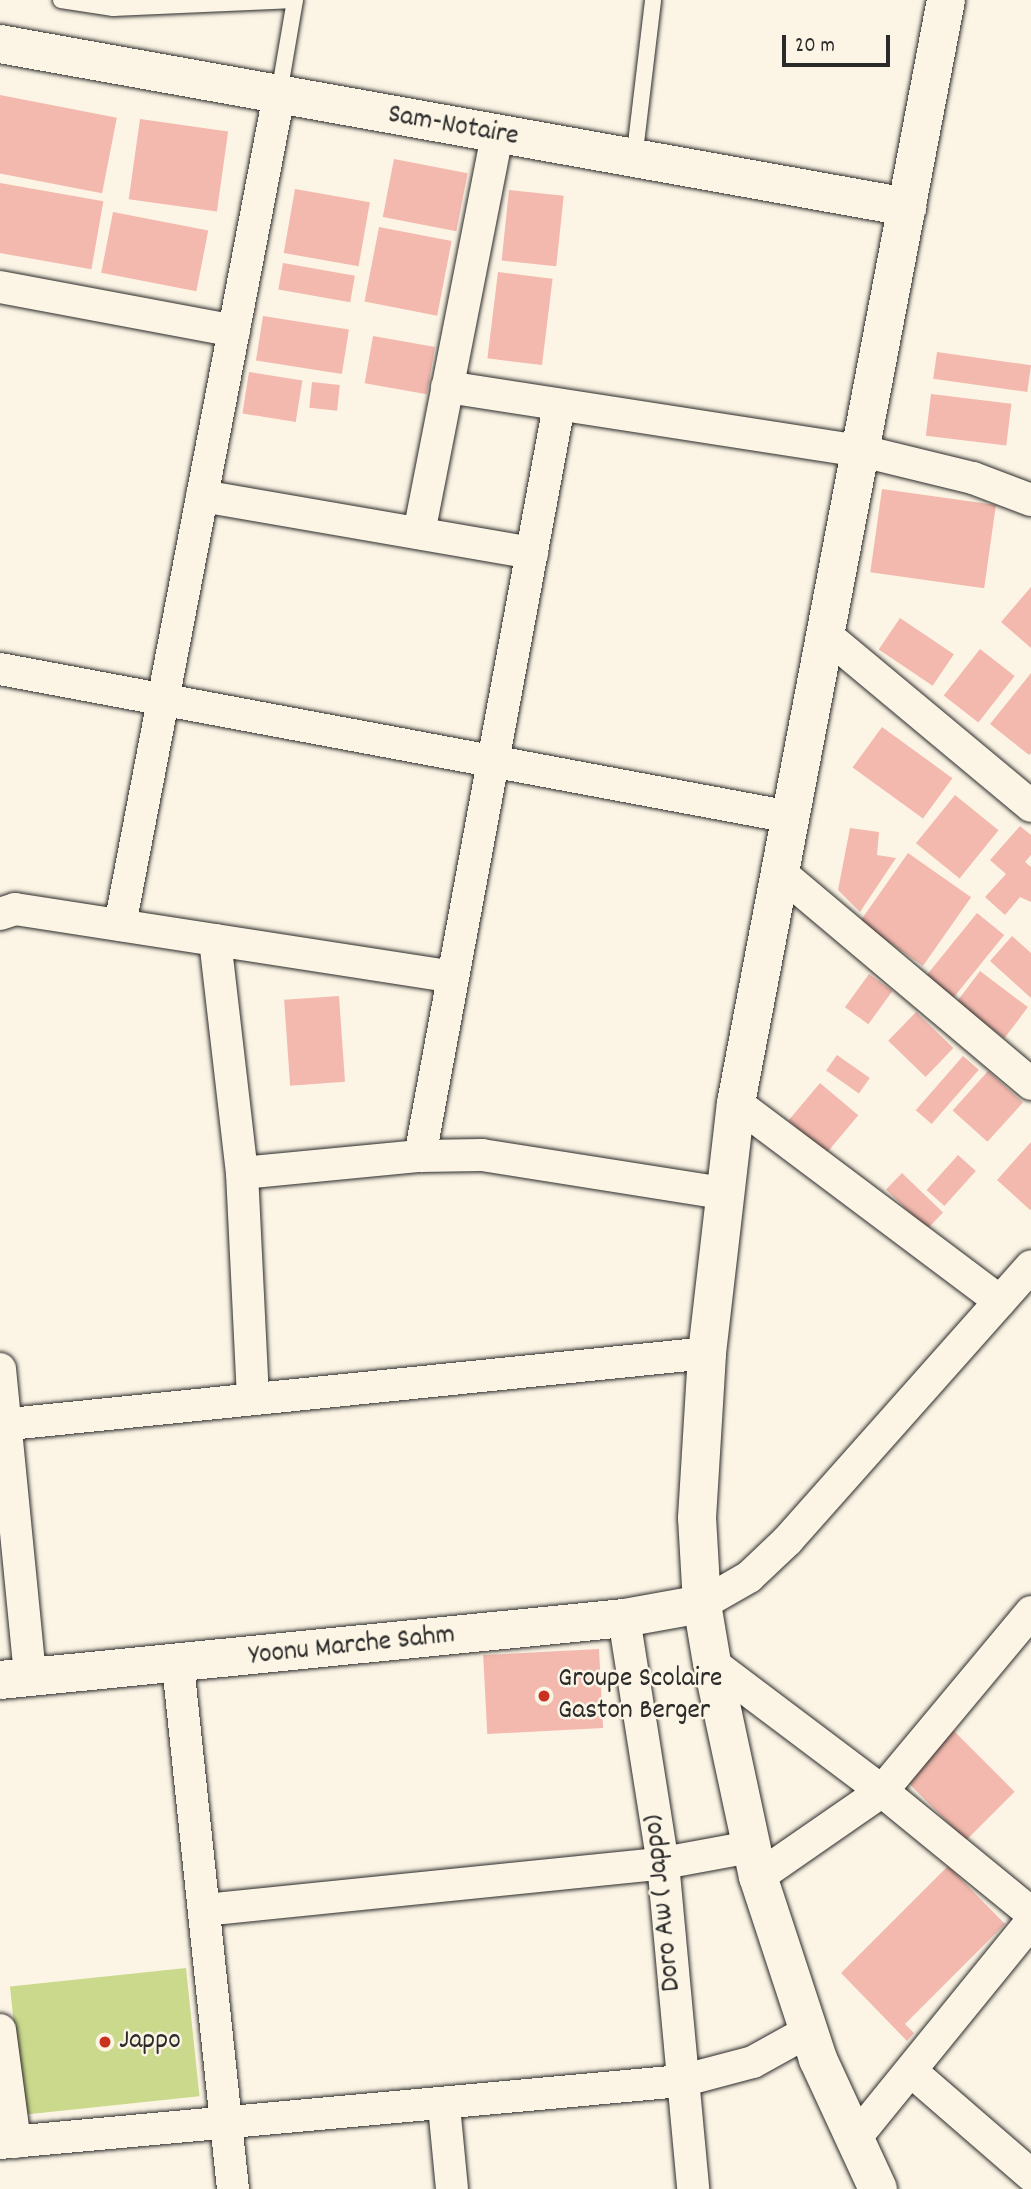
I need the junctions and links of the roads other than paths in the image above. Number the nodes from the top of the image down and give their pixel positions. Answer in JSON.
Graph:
{"nodes":[{"id":1,"x":61,"y":0,"type":"edge"},
{"id":2,"x":653,"y":0,"type":"edge"},
{"id":3,"x":946,"y":0,"type":"edge"},
{"id":4,"x":0,"y":44,"type":"edge"},
{"id":5,"x":279,"y":95,"type":"junction"},
{"id":6,"x":497,"y":135,"type":"junction"},
{"id":7,"x":634,"y":159,"type":"junction"},
{"id":8,"x":907,"y":207,"type":"junction"},
{"id":9,"x":1,"y":296,"type":"edge"},
{"id":10,"x":234,"y":331,"type":"junction"},
{"id":11,"x":447,"y":387,"type":"junction"},
{"id":12,"x":559,"y":405,"type":"junction"},
{"id":13,"x":862,"y":451,"type":"junction"},
{"id":14,"x":202,"y":496,"type":"junction"},
{"id":15,"x":1031,"y":500,"type":"edge"},
{"id":16,"x":419,"y":533,"type":"junction"},
{"id":17,"x":532,"y":553,"type":"junction"},
{"id":18,"x":826,"y":635,"type":"junction"},
{"id":19,"x":0,"y":669,"type":"edge"},
{"id":20,"x":163,"y":699,"type":"junction"},
{"id":21,"x":493,"y":761,"type":"junction"},
{"id":22,"x":1031,"y":806,"type":"edge"},
{"id":23,"x":790,"y":817,"type":"junction"},
{"id":24,"x":782,"y":874,"type":"junction"},
{"id":25,"x":0,"y":914,"type":"edge"},
{"id":26,"x":120,"y":925,"type":"junction"},
{"id":27,"x":215,"y":940,"type":"junction"},
{"id":28,"x":453,"y":977,"type":"junction"},
{"id":29,"x":1031,"y":1084,"type":"edge"},
{"id":30,"x":736,"y":1103,"type":"junction"},
{"id":31,"x":420,"y":1156,"type":"junction"},
{"id":32,"x":242,"y":1173,"type":"junction"},
{"id":33,"x":723,"y":1193,"type":"junction"},
{"id":34,"x":1031,"y":1266,"type":"edge"},
{"id":35,"x":1000,"y":1301,"type":"junction"},
{"id":36,"x":707,"y":1353,"type":"junction"},
{"id":37,"x":0,"y":1369,"type":"edge"},
{"id":38,"x":253,"y":1398,"type":"junction"},
{"id":39,"x":3,"y":1425,"type":"edge"},
{"id":40,"x":702,"y":1604,"type":"junction"},
{"id":41,"x":1031,"y":1612,"type":"edge"},
{"id":42,"x":624,"y":1618,"type":"junction"},
{"id":43,"x":712,"y":1663,"type":"junction"},
{"id":44,"x":178,"y":1665,"type":"junction"},
{"id":45,"x":15,"y":1679,"type":"edge"},
{"id":46,"x":882,"y":1791,"type":"junction"},
{"id":47,"x":754,"y":1862,"type":"junction"},
{"id":48,"x":663,"y":1863,"type":"junction"},
{"id":49,"x":204,"y":1910,"type":"junction"},
{"id":50,"x":1031,"y":1913,"type":"edge"},
{"id":51,"x":1031,"y":1922,"type":"edge"},
{"id":52,"x":0,"y":2030,"type":"edge"},
{"id":53,"x":809,"y":2031,"type":"junction"},
{"id":54,"x":911,"y":2071,"type":"junction"},
{"id":55,"x":681,"y":2081,"type":"junction"},
{"id":56,"x":444,"y":2106,"type":"junction"},
{"id":57,"x":227,"y":2123,"type":"junction"},
{"id":58,"x":853,"y":2141,"type":"junction"},
{"id":59,"x":7,"y":2142,"type":"edge"},
{"id":60,"x":1031,"y":2175,"type":"edge"},
{"id":61,"x":233,"y":2189,"type":"edge"},
{"id":62,"x":452,"y":2189,"type":"edge"},
{"id":63,"x":693,"y":2189,"type":"edge"},
{"id":64,"x":878,"y":2189,"type":"edge"}],
"edges":[{"from":1,"to":5,"type":"lane"},
{"from":2,"to":7,"type":"lane"},
{"from":3,"to":8,"type":"main road"},
{"from":4,"to":5,"type":"main road","name":"Sam-Notaire"},
{"from":5,"to":6,"type":"main road","name":"Sam-Notaire"},
{"from":5,"to":10,"type":"street"},
{"from":6,"to":7,"type":"main road","name":"Sam-Notaire"},
{"from":6,"to":11,"type":"street"},
{"from":7,"to":8,"type":"main road","name":"Sam-Notaire"},
{"from":8,"to":13,"type":"main road"},
{"from":9,"to":10,"type":"street"},
{"from":10,"to":14,"type":"street"},
{"from":11,"to":12,"type":"street"},
{"from":11,"to":16,"type":"street"},
{"from":12,"to":13,"type":"street"},
{"from":12,"to":17,"type":"street"},
{"from":13,"to":15,"type":"street"},
{"from":13,"to":18,"type":"main road"},
{"from":14,"to":16,"type":"street"},
{"from":14,"to":20,"type":"street"},
{"from":16,"to":17,"type":"street"},
{"from":17,"to":21,"type":"street"},
{"from":18,"to":22,"type":"street"},
{"from":18,"to":23,"type":"main road"},
{"from":19,"to":20,"type":"street"},
{"from":20,"to":21,"type":"street"},
{"from":20,"to":26,"type":"street"},
{"from":21,"to":23,"type":"street"},
{"from":21,"to":28,"type":"street"},
{"from":23,"to":24,"type":"main road"},
{"from":24,"to":29,"type":"street"},
{"from":24,"to":30,"type":"main road"},
{"from":25,"to":26,"type":"street"},
{"from":26,"to":27,"type":"street"},
{"from":27,"to":28,"type":"street"},
{"from":27,"to":32,"type":"street"},
{"from":28,"to":31,"type":"street"},
{"from":30,"to":33,"type":"main road"},
{"from":30,"to":35,"type":"street"},
{"from":31,"to":32,"type":"street"},
{"from":31,"to":33,"type":"street"},
{"from":32,"to":38,"type":"street"},
{"from":33,"to":36,"type":"main road"},
{"from":34,"to":35,"type":"street"},
{"from":35,"to":40,"type":"street"},
{"from":36,"to":38,"type":"street"},
{"from":36,"to":40,"type":"main road"},
{"from":37,"to":39,"type":"street"},
{"from":38,"to":39,"type":"street"},
{"from":39,"to":45,"type":"street"},
{"from":40,"to":42,"type":"main road","name":"Yoonu Marche Sahm"},
{"from":40,"to":43,"type":"main road"},
{"from":41,"to":46,"type":"street"},
{"from":42,"to":44,"type":"main road","name":"Yoonu Marche Sahm"},
{"from":42,"to":48,"type":"street","name":"Doro Aw ( Jappo)"},
{"from":43,"to":46,"type":"street"},
{"from":43,"to":47,"type":"main road"},
{"from":44,"to":45,"type":"main road","name":"Yoonu Marche Sahm"},
{"from":44,"to":49,"type":"street"},
{"from":46,"to":47,"type":"street"},
{"from":46,"to":50,"type":"street"},
{"from":47,"to":48,"type":"street"},
{"from":47,"to":53,"type":"main road"},
{"from":48,"to":49,"type":"street"},
{"from":48,"to":55,"type":"street","name":"Doro Aw ( Jappo)"},
{"from":49,"to":57,"type":"street"},
{"from":51,"to":54,"type":"street"},
{"from":52,"to":59,"type":"street"},
{"from":53,"to":55,"type":"street"},
{"from":53,"to":58,"type":"main road"},
{"from":54,"to":58,"type":"street"},
{"from":54,"to":60,"type":"street"},
{"from":55,"to":56,"type":"street"},
{"from":55,"to":63,"type":"street","name":"Doro Aw ( Jappo)"},
{"from":56,"to":57,"type":"street"},
{"from":56,"to":62,"type":"street"},
{"from":57,"to":59,"type":"street"},
{"from":57,"to":61,"type":"street"},
{"from":58,"to":64,"type":"main road"}]}
